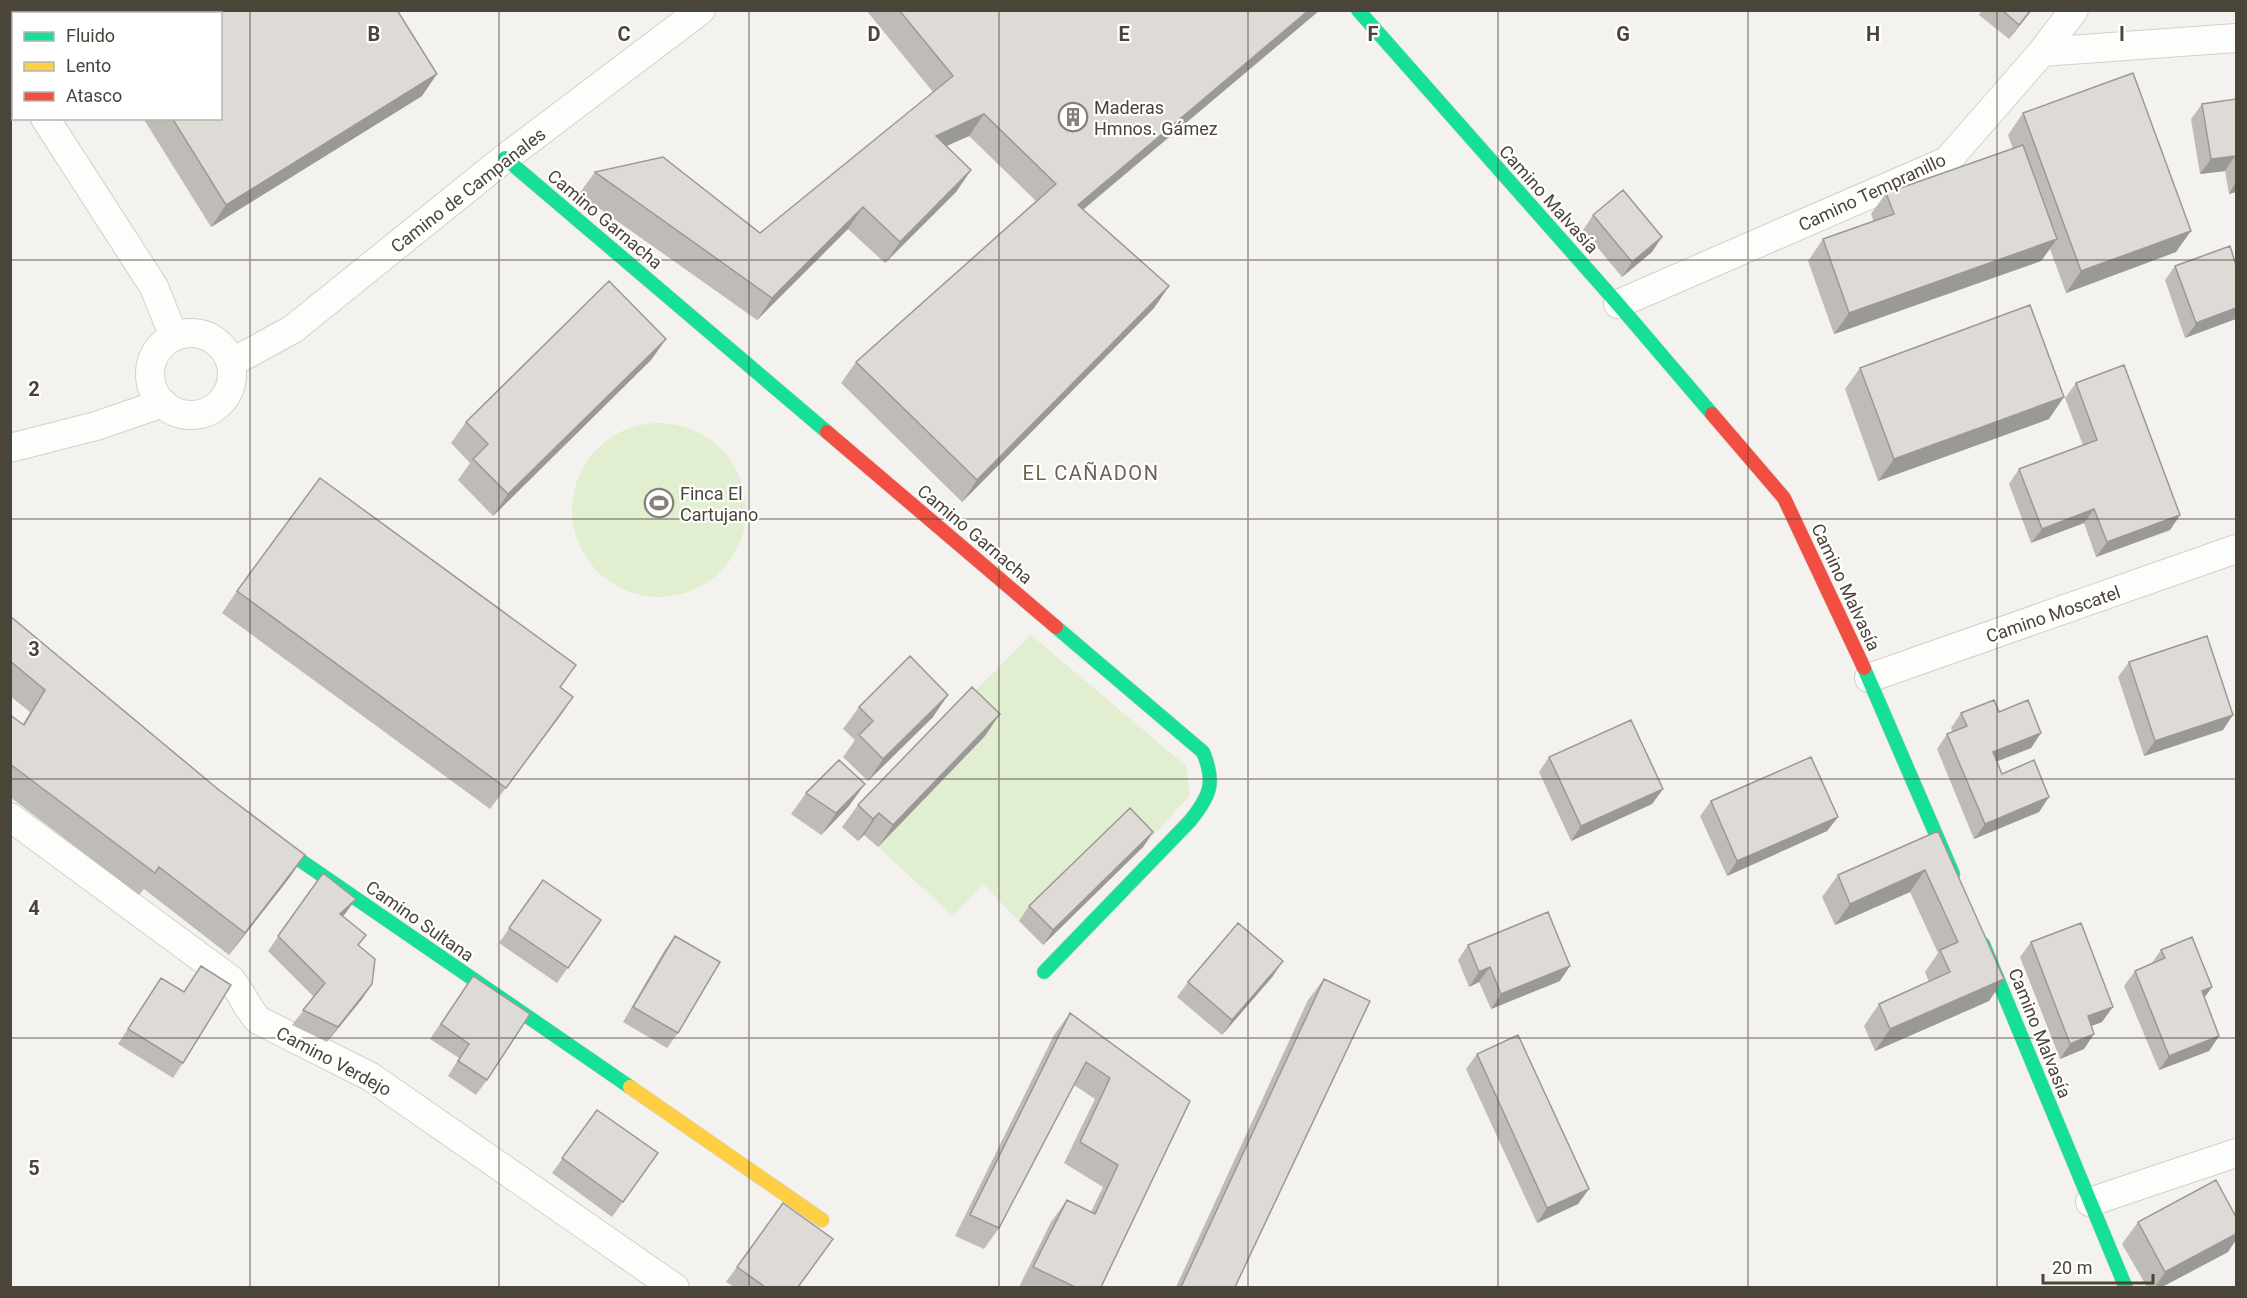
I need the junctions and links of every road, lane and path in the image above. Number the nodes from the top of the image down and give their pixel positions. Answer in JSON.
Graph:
{"nodes":[{"id":1,"x":701,"y":10,"type":"edge"},
{"id":2,"x":1358,"y":10,"type":"edge"},
{"id":3,"x":2074,"y":10,"type":"edge"},
{"id":4,"x":2236,"y":38,"type":"edge"},
{"id":5,"x":2042,"y":52,"type":"junction"},
{"id":6,"x":46,"y":120,"type":"edge"},
{"id":7,"x":506,"y":158,"type":"junction"},
{"id":8,"x":1618,"y":304,"type":"junction"},
{"id":9,"x":174,"y":337,"type":"junction"},
{"id":10,"x":231,"y":363,"type":"junction"},
{"id":11,"x":163,"y":403,"type":"junction"},
{"id":12,"x":10,"y":448,"type":"edge"},
{"id":13,"x":2236,"y":549,"type":"edge"},
{"id":14,"x":1869,"y":678,"type":"junction"},
{"id":15,"x":10,"y":817,"type":"edge"},
{"id":16,"x":257,"y":831,"type":"edge"},
{"id":17,"x":1957,"y":882,"type":"edge"},
{"id":18,"x":1980,"y":936,"type":"edge"},
{"id":19,"x":1044,"y":972,"type":"dead end"},
{"id":20,"x":2236,"y":1153,"type":"edge"},
{"id":21,"x":2090,"y":1202,"type":"junction"},
{"id":22,"x":822,"y":1220,"type":"dead end"},
{"id":23,"x":675,"y":1287,"type":"edge"},
{"id":24,"x":2126,"y":1287,"type":"edge"}],
"edges":[{"from":1,"to":7,"type":"street","name":"Camino de Campanales"},
{"from":2,"to":8,"type":"street","name":"Camino Malvasía"},
{"from":3,"to":5,"type":"street","name":"Camino Tempranillo"},
{"from":4,"to":5,"type":"street"},
{"from":5,"to":8,"type":"street","name":"Camino Tempranillo"},
{"from":6,"to":9,"type":"street"},
{"from":7,"to":10,"type":"street","name":"Camino de Campanales"},
{"from":7,"to":19,"type":"street","name":"Camino Garnacha"},
{"from":8,"to":14,"type":"street","name":"Camino Malvasía"},
{"from":9,"to":10,"type":"street"},
{"from":9,"to":11,"type":"street"},
{"from":10,"to":11,"type":"street"},
{"from":11,"to":12,"type":"street"},
{"from":13,"to":14,"type":"street","name":"Camino Moscatel"},
{"from":14,"to":17,"type":"street","name":"Camino Malvasía"},
{"from":15,"to":23,"type":"street","name":"Camino Verdejo"},
{"from":16,"to":22,"type":"street","name":"Camino Sultana"},
{"from":18,"to":21,"type":"street","name":"Camino Malvasía"},
{"from":20,"to":21,"type":"street"},
{"from":21,"to":24,"type":"street","name":"Camino Malvasía"}]}
